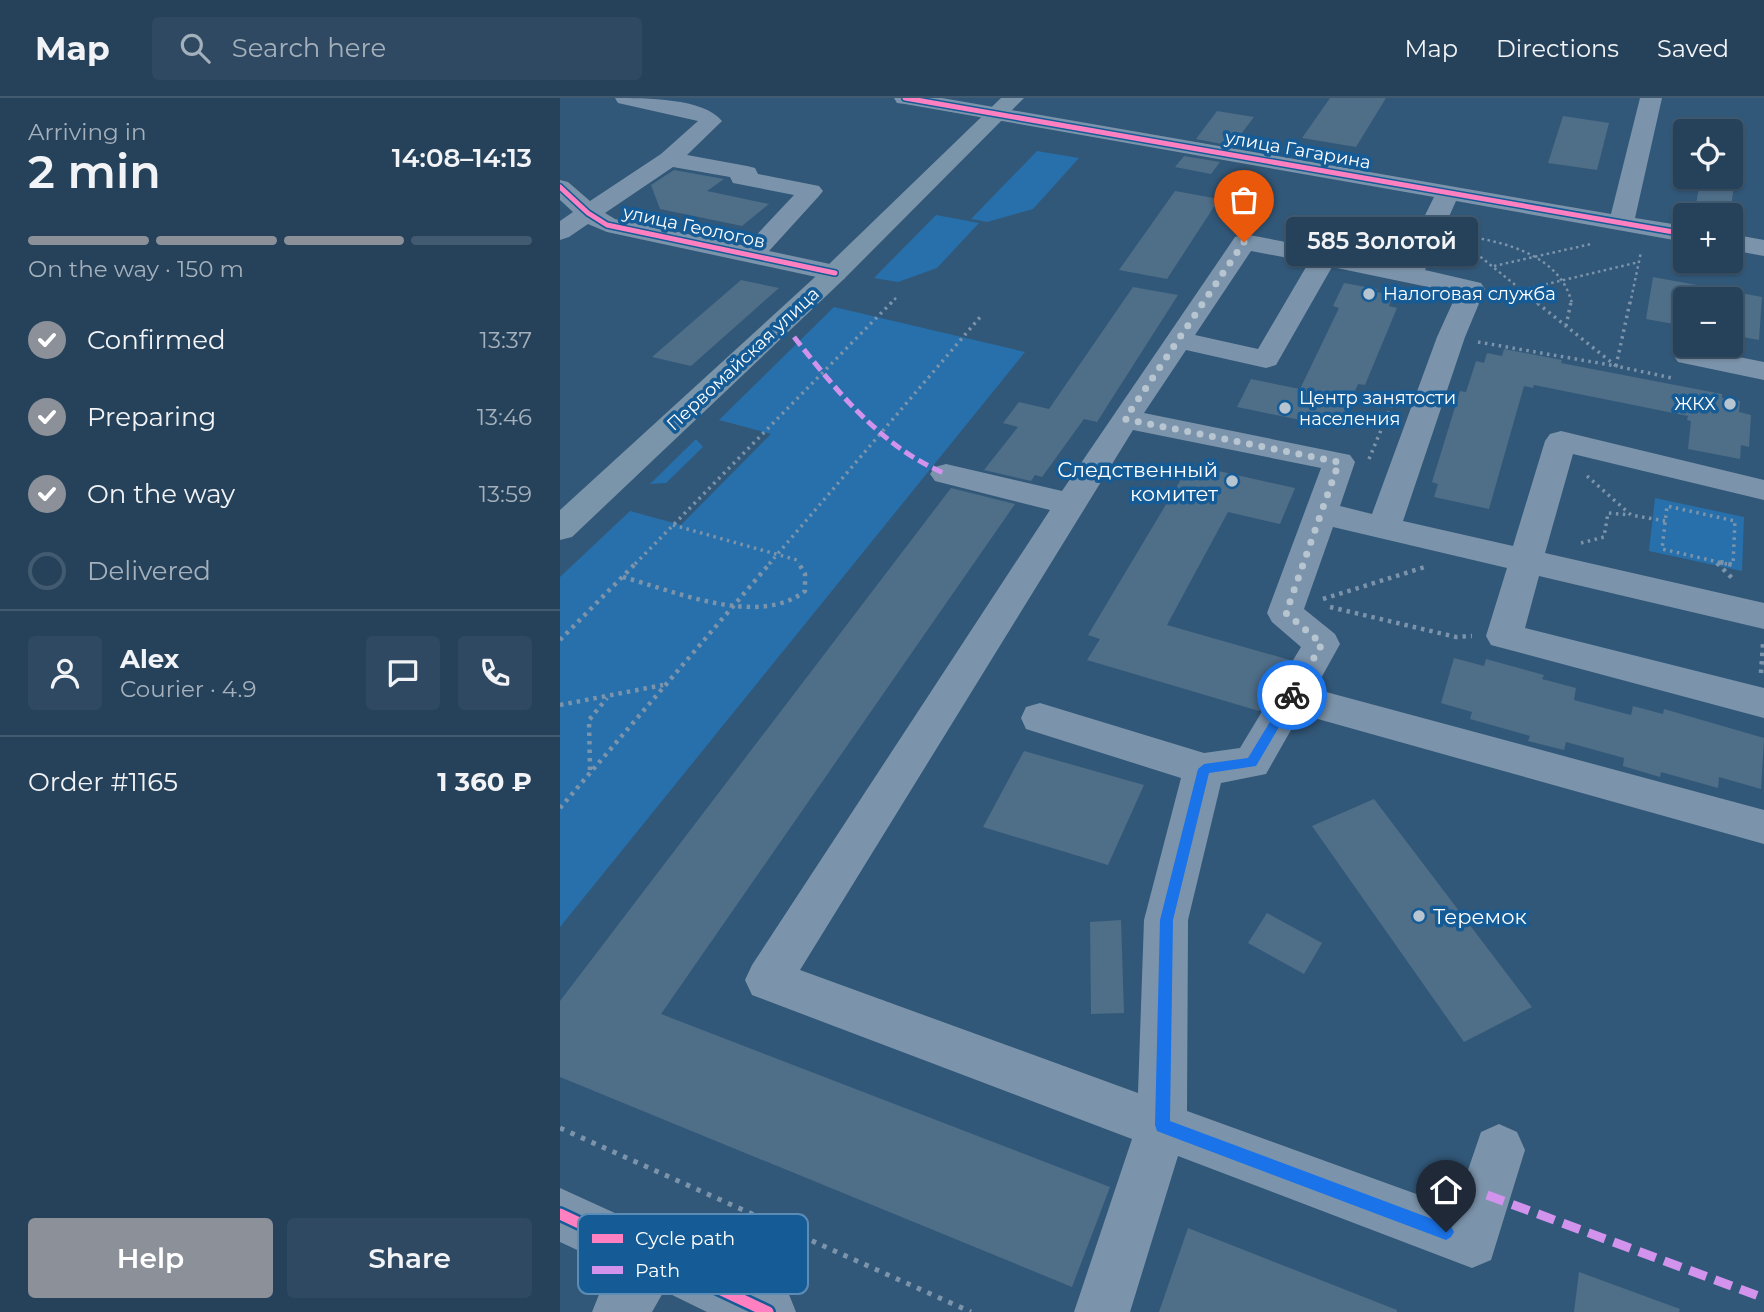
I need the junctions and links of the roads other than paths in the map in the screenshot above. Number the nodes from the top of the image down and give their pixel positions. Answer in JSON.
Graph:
{"nodes":[{"id":1,"x":626,"y":98,"type":"edge"},
{"id":2,"x":905,"y":98,"type":"edge"},
{"id":3,"x":1651,"y":98,"type":"edge"},
{"id":4,"x":1005,"y":106,"type":"edge"},
{"id":5,"x":669,"y":159,"type":"junction"},
{"id":6,"x":560,"y":187,"type":"edge"},
{"id":7,"x":1448,"y":193,"type":"junction"},
{"id":8,"x":588,"y":213,"type":"junction"},
{"id":9,"x":1621,"y":223,"type":"junction"},
{"id":10,"x":560,"y":232,"type":"edge"},
{"id":11,"x":1673,"y":232,"type":"edge"},
{"id":12,"x":1743,"y":244,"type":"edge"},
{"id":13,"x":1764,"y":248,"type":"edge"},
{"id":14,"x":751,"y":256,"type":"junction"},
{"id":15,"x":1325,"y":257,"type":"junction"},
{"id":16,"x":835,"y":272,"type":"junction"},
{"id":17,"x":1410,"y":274,"type":"junction"},
{"id":18,"x":1178,"y":340,"type":"junction"},
{"id":19,"x":1693,"y":357,"type":"edge"},
{"id":20,"x":1764,"y":371,"type":"edge"},
{"id":21,"x":1125,"y":419,"type":"junction"},
{"id":22,"x":946,"y":474,"type":"dead end"},
{"id":23,"x":1764,"y":490,"type":"edge"},
{"id":24,"x":1070,"y":504,"type":"junction"},
{"id":25,"x":1333,"y":515,"type":"junction"},
{"id":26,"x":1384,"y":526,"type":"junction"},
{"id":27,"x":560,"y":529,"type":"edge"},
{"id":28,"x":1528,"y":558,"type":"junction"},
{"id":29,"x":1764,"y":616,"type":"edge"},
{"id":30,"x":1291,"y":697,"type":"junction"},
{"id":31,"x":1764,"y":703,"type":"edge"},
{"id":32,"x":1040,"y":718,"type":"dead end"},
{"id":33,"x":1204,"y":769,"type":"junction"},
{"id":34,"x":1764,"y":827,"type":"edge"},
{"id":35,"x":1162,"y":1125,"type":"junction"},
{"id":36,"x":1499,"y":1150,"type":"dead end"},
{"id":37,"x":560,"y":1214,"type":"edge"},
{"id":38,"x":578,"y":1223,"type":"edge"},
{"id":39,"x":631,"y":1294,"type":"edge"},
{"id":40,"x":729,"y":1294,"type":"edge"},
{"id":41,"x":620,"y":1312,"type":"edge"},
{"id":42,"x":768,"y":1312,"type":"edge"},
{"id":43,"x":1102,"y":1312,"type":"edge"}],
"edges":[{"from":1,"to":5,"type":"street"},
{"from":2,"to":4,"type":"street","name":"улица Гагарина"},
{"from":3,"to":9,"type":"street"},
{"from":4,"to":7,"type":"street","name":"улица Гагарина"},
{"from":4,"to":16,"type":"main road","name":"Первомайская улица"},
{"from":5,"to":8,"type":"street"},
{"from":5,"to":14,"type":"street"},
{"from":6,"to":8,"type":"street","name":"улица Геологов"},
{"from":7,"to":9,"type":"street","name":"улица Гагарина"},
{"from":7,"to":17,"type":"street"},
{"from":8,"to":10,"type":"street"},
{"from":8,"to":14,"type":"street","name":"улица Геологов"},
{"from":9,"to":11,"type":"street","name":"улица Гагарина"},
{"from":12,"to":13,"type":"street"},
{"from":14,"to":16,"type":"street","name":"улица Геологов"},
{"from":15,"to":17,"type":"street"},
{"from":15,"to":18,"type":"street"},
{"from":15,"to":18,"type":"street"},
{"from":16,"to":27,"type":"main road","name":"Первомайская улица"},
{"from":17,"to":26,"type":"street"},
{"from":18,"to":21,"type":"street"},
{"from":19,"to":20,"type":"street"},
{"from":21,"to":24,"type":"street"},
{"from":21,"to":25,"type":"street"},
{"from":22,"to":24,"type":"street"},
{"from":23,"to":28,"type":"street"},
{"from":24,"to":35,"type":"street"},
{"from":25,"to":26,"type":"street"},
{"from":25,"to":30,"type":"street"},
{"from":26,"to":28,"type":"street"},
{"from":28,"to":29,"type":"street"},
{"from":28,"to":31,"type":"street"},
{"from":30,"to":33,"type":"street"},
{"from":30,"to":34,"type":"street"},
{"from":32,"to":33,"type":"street"},
{"from":33,"to":35,"type":"street"},
{"from":35,"to":36,"type":"street"},
{"from":35,"to":43,"type":"street"},
{"from":37,"to":38,"type":"street"},
{"from":39,"to":41,"type":"street"},
{"from":40,"to":42,"type":"street"}]}
